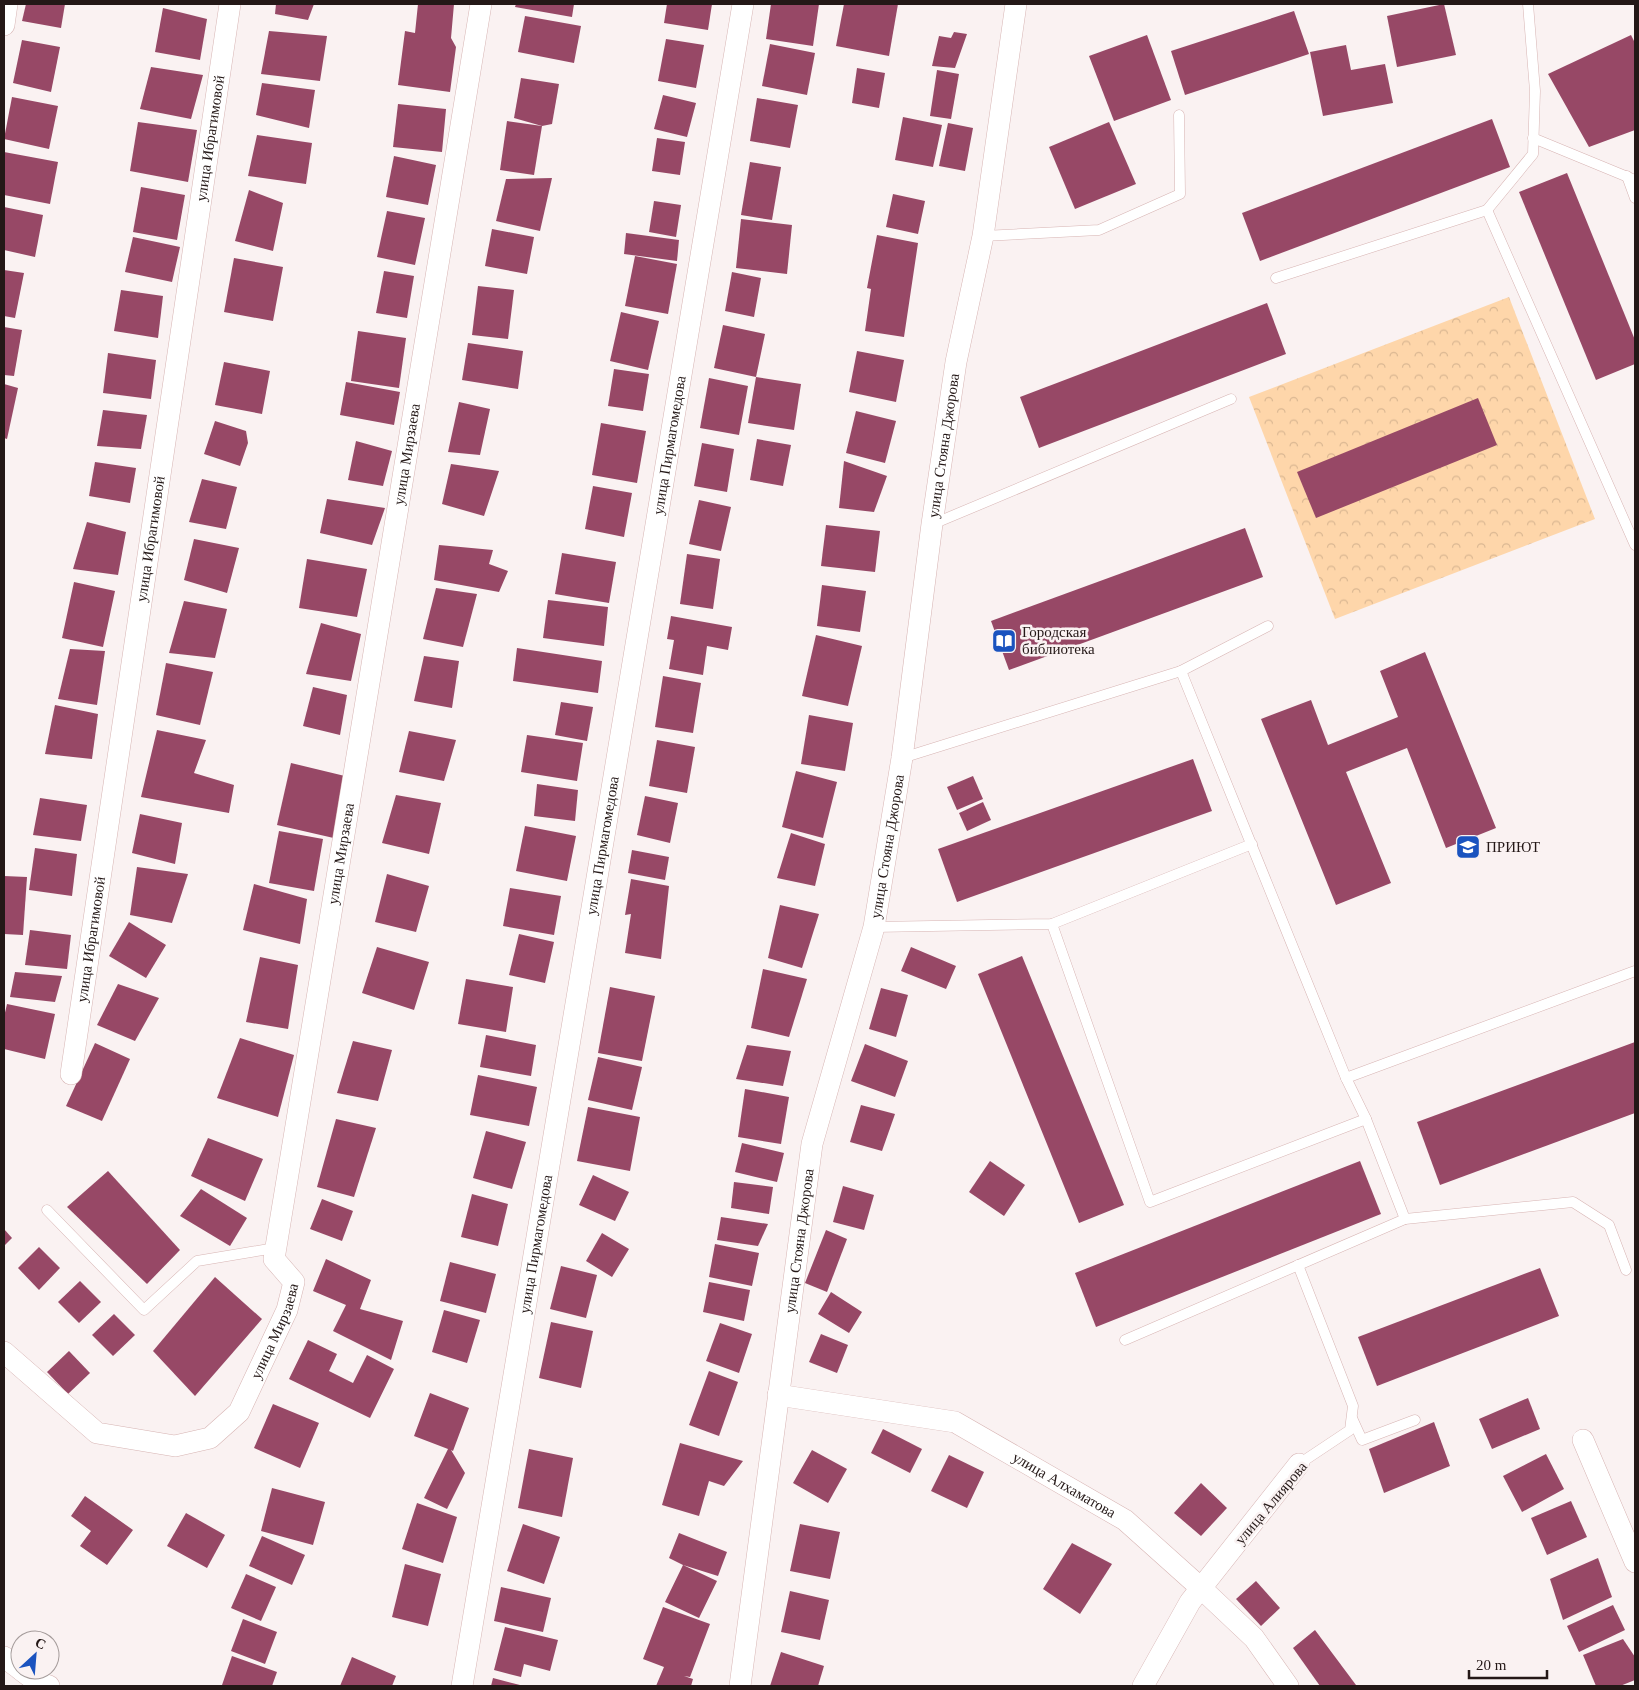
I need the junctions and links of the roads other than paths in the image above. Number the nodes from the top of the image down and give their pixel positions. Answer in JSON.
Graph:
{"nodes":[{"id":1,"x":7,"y":4,"type":"edge"},
{"id":2,"x":230,"y":4,"type":"edge"},
{"id":3,"x":481,"y":4,"type":"edge"},
{"id":4,"x":743,"y":4,"type":"edge"},
{"id":5,"x":1016,"y":4,"type":"edge"},
{"id":6,"x":1528,"y":4,"type":"edge"},
{"id":7,"x":4,"y":25,"type":"edge"},
{"id":8,"x":1179,"y":115,"type":"dead end"},
{"id":9,"x":1533,"y":138,"type":"junction"},
{"id":10,"x":1631,"y":178,"type":"edge"},
{"id":11,"x":1635,"y":198,"type":"edge"},
{"id":12,"x":1487,"y":210,"type":"junction"},
{"id":13,"x":983,"y":236,"type":"junction"},
{"id":14,"x":1276,"y":278,"type":"dead end"},
{"id":15,"x":1231,"y":399,"type":"dead end"},
{"id":16,"x":932,"y":524,"type":"junction"},
{"id":17,"x":1635,"y":545,"type":"edge"},
{"id":18,"x":1268,"y":626,"type":"dead end"},
{"id":19,"x":1181,"y":671,"type":"junction"},
{"id":20,"x":902,"y":758,"type":"junction"},
{"id":21,"x":1252,"y":844,"type":"junction"},
{"id":22,"x":1052,"y":924,"type":"junction"},
{"id":23,"x":874,"y":927,"type":"junction"},
{"id":24,"x":1635,"y":971,"type":"edge"},
{"id":25,"x":71,"y":1074,"type":"dead end"},
{"id":26,"x":1346,"y":1078,"type":"junction"},
{"id":27,"x":1366,"y":1119,"type":"junction"},
{"id":28,"x":47,"y":1210,"type":"dead end"},
{"id":29,"x":1405,"y":1218,"type":"junction"},
{"id":30,"x":276,"y":1248,"type":"junction"},
{"id":31,"x":1298,"y":1265,"type":"junction"},
{"id":32,"x":1626,"y":1270,"type":"dead end"},
{"id":33,"x":1125,"y":1340,"type":"dead end"},
{"id":34,"x":4,"y":1352,"type":"edge"},
{"id":35,"x":778,"y":1395,"type":"junction"},
{"id":36,"x":1352,"y":1417,"type":"junction"},
{"id":37,"x":1414,"y":1420,"type":"dead end"},
{"id":38,"x":1583,"y":1440,"type":"dead end"},
{"id":39,"x":1299,"y":1464,"type":"joint"},
{"id":40,"x":1635,"y":1562,"type":"edge"},
{"id":41,"x":1202,"y":1588,"type":"junction"},
{"id":42,"x":462,"y":1686,"type":"edge"},
{"id":43,"x":740,"y":1686,"type":"edge"},
{"id":44,"x":1143,"y":1686,"type":"edge"},
{"id":45,"x":1288,"y":1686,"type":"edge"}],
"edges":[{"from":1,"to":7,"type":"street"},
{"from":2,"to":25,"type":"street","name":"улица Ибрагимовой"},
{"from":3,"to":30,"type":"street","name":"улица Мирзаева"},
{"from":4,"to":42,"type":"street","name":"улица Пирмагомедова"},
{"from":5,"to":13,"type":"street","name":"улица Стояна Джорова"},
{"from":6,"to":9,"type":"lane"},
{"from":8,"to":13,"type":"lane"},
{"from":9,"to":10,"type":"lane"},
{"from":9,"to":12,"type":"lane"},
{"from":10,"to":11,"type":"lane"},
{"from":12,"to":14,"type":"lane"},
{"from":12,"to":17,"type":"lane"},
{"from":13,"to":16,"type":"street","name":"улица Стояна Джорова"},
{"from":15,"to":16,"type":"lane"},
{"from":16,"to":20,"type":"street","name":"улица Стояна Джорова"},
{"from":18,"to":19,"type":"lane"},
{"from":19,"to":20,"type":"lane"},
{"from":19,"to":21,"type":"lane"},
{"from":20,"to":23,"type":"street","name":"улица Стояна Джорова"},
{"from":21,"to":22,"type":"lane"},
{"from":21,"to":26,"type":"lane"},
{"from":22,"to":23,"type":"lane"},
{"from":22,"to":27,"type":"lane"},
{"from":23,"to":35,"type":"street","name":"улица Стояна Джорова"},
{"from":24,"to":26,"type":"lane"},
{"from":26,"to":27,"type":"lane"},
{"from":27,"to":29,"type":"lane"},
{"from":28,"to":30,"type":"lane"},
{"from":29,"to":31,"type":"lane"},
{"from":29,"to":32,"type":"lane"},
{"from":30,"to":34,"type":"street","name":"улица Мирзаева"},
{"from":31,"to":33,"type":"lane"},
{"from":31,"to":36,"type":"lane"},
{"from":35,"to":41,"type":"street","name":"улица Алхаматова"},
{"from":35,"to":43,"type":"street","name":"улица Стояна Джорова"},
{"from":36,"to":37,"type":"lane"},
{"from":36,"to":39,"type":"lane","name":"улица Алиярова"},
{"from":38,"to":40,"type":"street"},
{"from":39,"to":41,"type":"street","name":"улица Алиярова"},
{"from":41,"to":44,"type":"street","name":"улица Алиярова"},
{"from":41,"to":45,"type":"street","name":"улица Алхаматова"}]}
